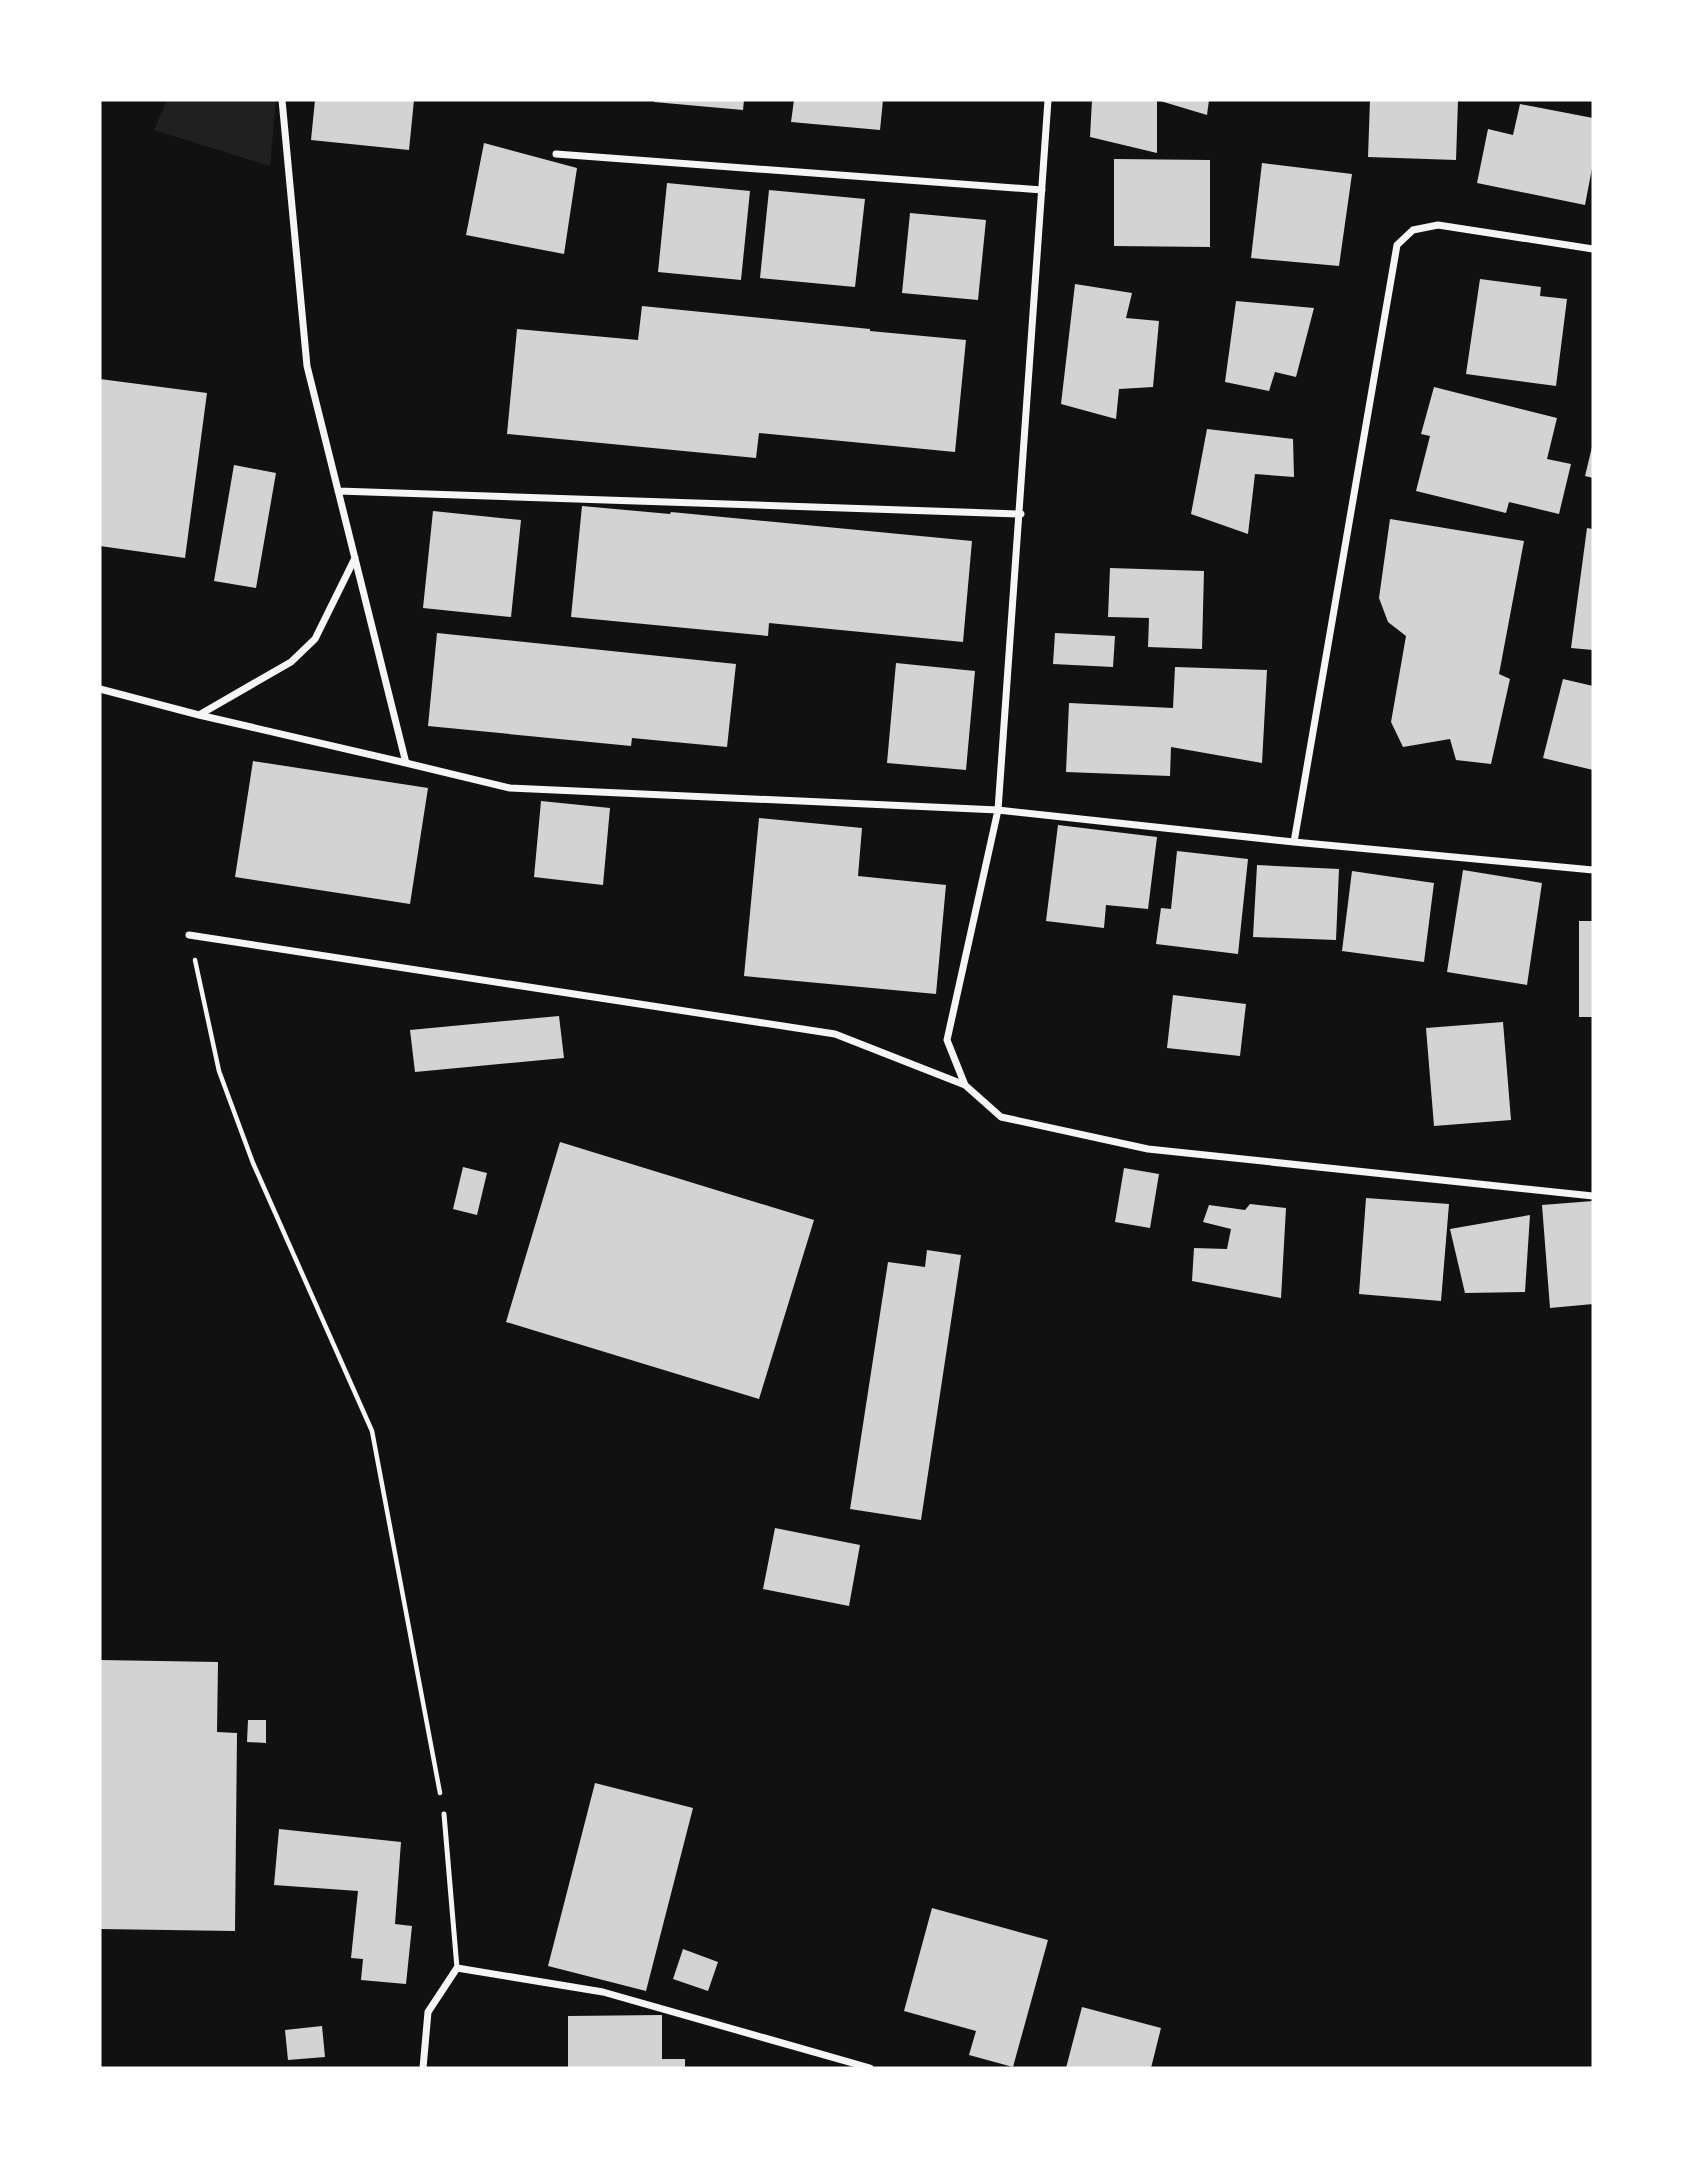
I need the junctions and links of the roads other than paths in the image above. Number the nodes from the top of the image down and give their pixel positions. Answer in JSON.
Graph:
{"nodes":[{"id":1,"x":282,"y":100,"type":"edge"},
{"id":2,"x":1048,"y":100,"type":"edge"},
{"id":3,"x":556,"y":154,"type":"dead end"},
{"id":4,"x":1042,"y":190,"type":"junction"},
{"id":5,"x":1593,"y":249,"type":"edge"},
{"id":6,"x":338,"y":491,"type":"junction"},
{"id":7,"x":1021,"y":513,"type":"junction"},
{"id":8,"x":355,"y":557,"type":"junction"},
{"id":9,"x":100,"y":689,"type":"edge"},
{"id":10,"x":199,"y":715,"type":"junction"},
{"id":11,"x":406,"y":763,"type":"junction"},
{"id":12,"x":998,"y":810,"type":"junction"},
{"id":13,"x":1294,"y":842,"type":"junction"},
{"id":14,"x":1593,"y":870,"type":"edge"},
{"id":15,"x":190,"y":935,"type":"road end"},
{"id":16,"x":965,"y":1085,"type":"junction"},
{"id":17,"x":1593,"y":1196,"type":"edge"},
{"id":18,"x":444,"y":1814,"type":"road end"},
{"id":19,"x":457,"y":1968,"type":"junction"},
{"id":20,"x":423,"y":2068,"type":"edge"},
{"id":21,"x":870,"y":2068,"type":"edge"}],
"edges":[{"from":1,"to":6,"type":"street"},
{"from":2,"to":4,"type":"street"},
{"from":3,"to":4,"type":"street"},
{"from":4,"to":7,"type":"street"},
{"from":5,"to":13,"type":"street"},
{"from":6,"to":7,"type":"street"},
{"from":6,"to":8,"type":"street"},
{"from":7,"to":12,"type":"street"},
{"from":8,"to":10,"type":"street"},
{"from":8,"to":11,"type":"street"},
{"from":9,"to":10,"type":"street"},
{"from":10,"to":11,"type":"street"},
{"from":11,"to":12,"type":"street"},
{"from":12,"to":13,"type":"street"},
{"from":12,"to":16,"type":"street"},
{"from":13,"to":14,"type":"street"},
{"from":15,"to":16,"type":"street"},
{"from":16,"to":17,"type":"street"},
{"from":18,"to":19,"type":"lane"},
{"from":19,"to":20,"type":"street"},
{"from":19,"to":21,"type":"street"}]}
